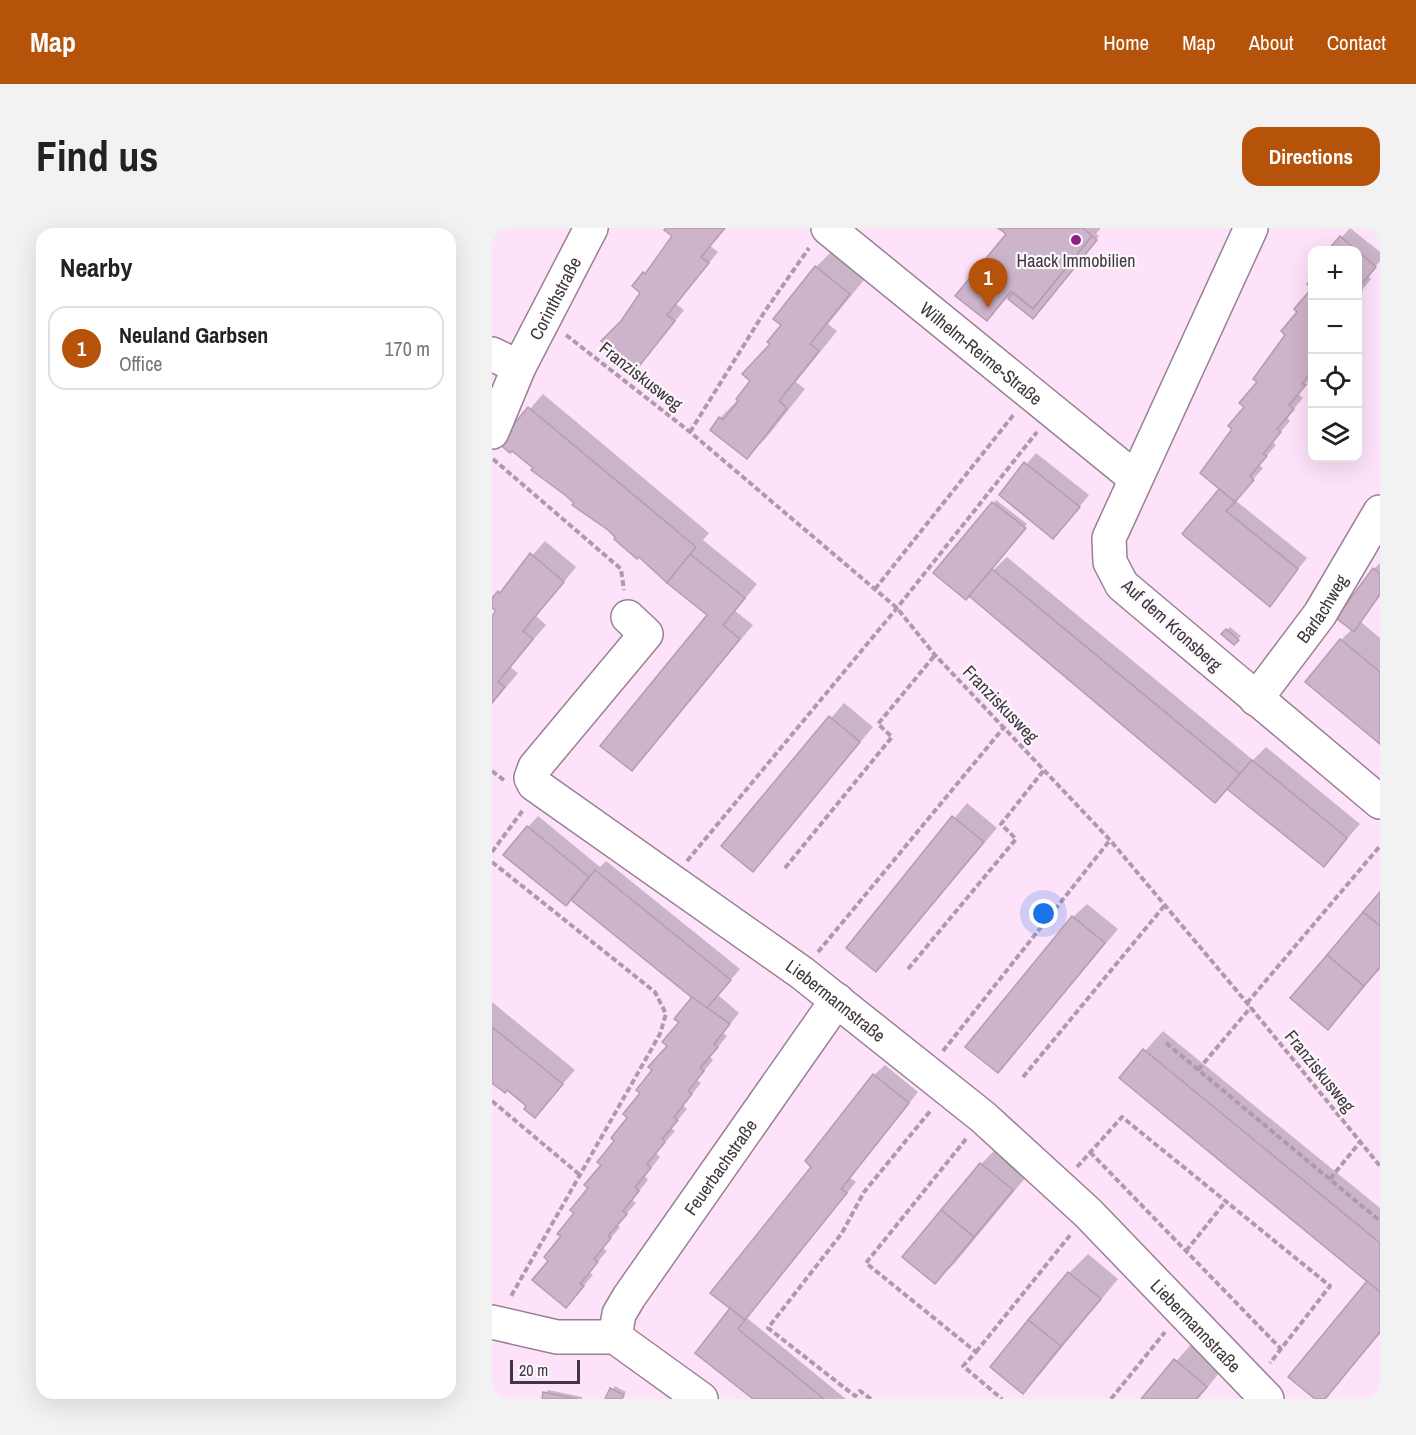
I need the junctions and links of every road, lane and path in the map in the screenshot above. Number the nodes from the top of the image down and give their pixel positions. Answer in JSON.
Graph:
{"nodes":[{"id":1,"x":591,"y":228,"type":"edge"},
{"id":2,"x":1251,"y":228,"type":"edge"},
{"id":3,"x":819,"y":237,"type":"edge"},
{"id":4,"x":543,"y":320,"type":"junction"},
{"id":5,"x":505,"y":361,"type":"edge"},
{"id":6,"x":1041,"y":404,"type":"junction"},
{"id":7,"x":492,"y":432,"type":"edge"},
{"id":8,"x":690,"y":432,"type":"junction"},
{"id":9,"x":492,"y":458,"type":"edge"},
{"id":10,"x":1135,"y":478,"type":"junction"},
{"id":11,"x":1380,"y":512,"type":"edge"},
{"id":12,"x":875,"y":589,"type":"junction"},
{"id":13,"x":897,"y":608,"type":"junction"},
{"id":14,"x":628,"y":617,"type":"joint"},
{"id":15,"x":935,"y":655,"type":"junction"},
{"id":16,"x":1256,"y":699,"type":"junction"},
{"id":17,"x":1005,"y":726,"type":"junction"},
{"id":18,"x":1044,"y":770,"type":"junction"},
{"id":19,"x":540,"y":788,"type":"junction"},
{"id":20,"x":1380,"y":802,"type":"edge"},
{"id":21,"x":1110,"y":840,"type":"junction"},
{"id":22,"x":1380,"y":846,"type":"edge"},
{"id":23,"x":696,"y":849,"type":"dead end"},
{"id":24,"x":492,"y":852,"type":"edge"},
{"id":25,"x":492,"y":862,"type":"edge"},
{"id":26,"x":785,"y":868,"type":"dead end"},
{"id":27,"x":1165,"y":905,"type":"junction"},
{"id":28,"x":827,"y":939,"type":"dead end"},
{"id":29,"x":908,"y":969,"type":"dead end"},
{"id":30,"x":837,"y":1000,"type":"junction"},
{"id":31,"x":1248,"y":1003,"type":"junction"},
{"id":32,"x":1251,"y":1007,"type":"junction"},
{"id":33,"x":950,"y":1042,"type":"dead end"},
{"id":34,"x":1166,"y":1043,"type":"dead end"},
{"id":35,"x":1198,"y":1070,"type":"junction"},
{"id":36,"x":1023,"y":1077,"type":"dead end"},
{"id":37,"x":949,"y":1089,"type":"junction"},
{"id":38,"x":492,"y":1101,"type":"edge"},
{"id":39,"x":983,"y":1117,"type":"junction"},
{"id":40,"x":1360,"y":1142,"type":"junction"},
{"id":41,"x":1089,"y":1152,"type":"junction"},
{"id":42,"x":1380,"y":1166,"type":"edge"},
{"id":43,"x":580,"y":1175,"type":"junction"},
{"id":44,"x":1330,"y":1179,"type":"junction"},
{"id":45,"x":1060,"y":1185,"type":"junction"},
{"id":46,"x":1226,"y":1202,"type":"junction"},
{"id":47,"x":1088,"y":1212,"type":"junction"},
{"id":48,"x":1380,"y":1221,"type":"edge"},
{"id":49,"x":1186,"y":1251,"type":"junction"},
{"id":50,"x":1182,"y":1311,"type":"junction"},
{"id":51,"x":494,"y":1322,"type":"edge"},
{"id":52,"x":615,"y":1337,"type":"junction"},
{"id":53,"x":1281,"y":1349,"type":"junction"},
{"id":54,"x":976,"y":1352,"type":"junction"},
{"id":55,"x":1260,"y":1392,"type":"edge"},
{"id":56,"x":701,"y":1399,"type":"edge"},
{"id":57,"x":871,"y":1399,"type":"edge"},
{"id":58,"x":1002,"y":1399,"type":"edge"},
{"id":59,"x":1110,"y":1399,"type":"edge"}],
"edges":[{"from":1,"to":4,"type":"street","name":"Corinthstraße"},
{"from":2,"to":10,"type":"street","name":"Auf dem Kronsberg"},
{"from":3,"to":6,"type":"street","name":"Wilhelm-Reime-Straße"},
{"from":3,"to":8,"type":"path"},
{"from":4,"to":5,"type":"street","name":"Corinthstraße"},
{"from":4,"to":8,"type":"path","name":"Franziskusweg"},
{"from":5,"to":7,"type":"street","name":"Corinthstraße"},
{"from":6,"to":10,"type":"street","name":"Wilhelm-Reime-Straße"},
{"from":6,"to":12,"type":"path"},
{"from":6,"to":13,"type":"path"},
{"from":8,"to":12,"type":"path","name":"Franziskusweg"},
{"from":9,"to":14,"type":"path"},
{"from":10,"to":16,"type":"street","name":"Auf dem Kronsberg"},
{"from":11,"to":16,"type":"street","name":"Barlachweg"},
{"from":12,"to":13,"type":"path","name":"Franziskusweg"},
{"from":13,"to":15,"type":"path","name":"Franziskusweg"},
{"from":13,"to":23,"type":"path"},
{"from":14,"to":19,"type":"street"},
{"from":15,"to":17,"type":"path","name":"Franziskusweg"},
{"from":15,"to":26,"type":"path"},
{"from":16,"to":20,"type":"street","name":"Auf dem Kronsberg"},
{"from":17,"to":18,"type":"path","name":"Franziskusweg"},
{"from":17,"to":28,"type":"path"},
{"from":18,"to":21,"type":"path","name":"Franziskusweg"},
{"from":18,"to":29,"type":"path"},
{"from":19,"to":24,"type":"path"},
{"from":19,"to":30,"type":"street","name":"Liebermannstraße"},
{"from":21,"to":27,"type":"path","name":"Franziskusweg"},
{"from":21,"to":33,"type":"path"},
{"from":22,"to":31,"type":"path"},
{"from":25,"to":43,"type":"path"},
{"from":27,"to":31,"type":"path","name":"Franziskusweg"},
{"from":27,"to":36,"type":"path"},
{"from":30,"to":37,"type":"street","name":"Liebermannstraße"},
{"from":30,"to":52,"type":"street","name":"Feuerbachstraße"},
{"from":31,"to":32,"type":"path","name":"Franziskusweg"},
{"from":32,"to":35,"type":"path"},
{"from":32,"to":40,"type":"path","name":"Franziskusweg"},
{"from":34,"to":35,"type":"path"},
{"from":35,"to":44,"type":"path"},
{"from":37,"to":39,"type":"street","name":"Liebermannstraße"},
{"from":37,"to":57,"type":"path"},
{"from":38,"to":43,"type":"path"},
{"from":39,"to":45,"type":"street","name":"Liebermannstraße"},
{"from":39,"to":54,"type":"path"},
{"from":40,"to":42,"type":"path","name":"Franziskusweg"},
{"from":40,"to":44,"type":"path"},
{"from":41,"to":45,"type":"path"},
{"from":41,"to":46,"type":"path"},
{"from":41,"to":49,"type":"path"},
{"from":43,"to":51,"type":"path"},
{"from":44,"to":48,"type":"path"},
{"from":45,"to":47,"type":"street","name":"Liebermannstraße"},
{"from":46,"to":49,"type":"path"},
{"from":46,"to":53,"type":"path"},
{"from":47,"to":50,"type":"street","name":"Liebermannstraße"},
{"from":47,"to":54,"type":"path"},
{"from":49,"to":53,"type":"path"},
{"from":50,"to":55,"type":"street","name":"Liebermannstraße"},
{"from":50,"to":59,"type":"path"},
{"from":51,"to":52,"type":"street"},
{"from":52,"to":56,"type":"street"},
{"from":53,"to":55,"type":"path"},
{"from":54,"to":58,"type":"path"}]}
